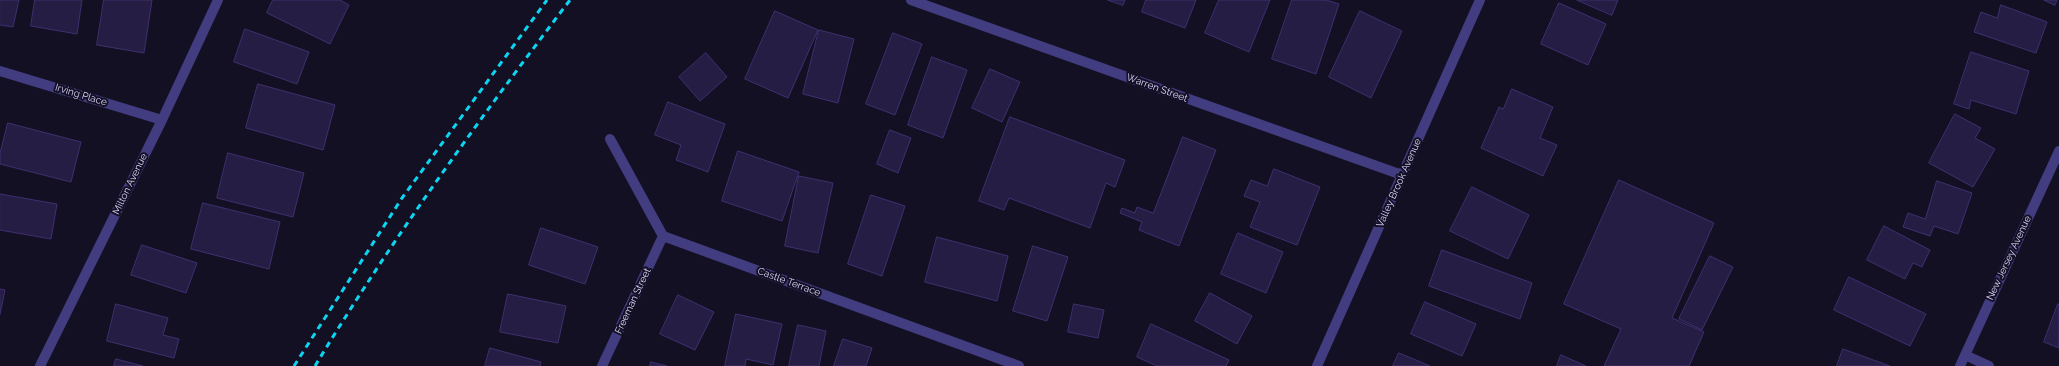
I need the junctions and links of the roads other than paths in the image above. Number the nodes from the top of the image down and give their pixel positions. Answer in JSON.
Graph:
{"nodes":[{"id":1,"x":218,"y":0,"type":"edge"},
{"id":2,"x":911,"y":0,"type":"edge"},
{"id":3,"x":1480,"y":0,"type":"edge"},
{"id":4,"x":0,"y":71,"type":"edge"},
{"id":5,"x":162,"y":120,"type":"junction"},
{"id":6,"x":610,"y":139,"type":"dead end"},
{"id":7,"x":2059,"y":151,"type":"edge"},
{"id":8,"x":1402,"y":175,"type":"junction"},
{"id":9,"x":664,"y":236,"type":"junction"},
{"id":10,"x":1965,"y":355,"type":"junction"},
{"id":11,"x":40,"y":366,"type":"edge"},
{"id":12,"x":602,"y":366,"type":"edge"},
{"id":13,"x":1019,"y":366,"type":"edge"},
{"id":14,"x":1317,"y":366,"type":"edge"},
{"id":15,"x":1960,"y":366,"type":"edge"},
{"id":16,"x":1989,"y":366,"type":"edge"}],
"edges":[{"from":1,"to":5,"type":"street","name":"Milton Avenue"},
{"from":2,"to":8,"type":"street","name":"Warren Street"},
{"from":3,"to":8,"type":"street","name":"Valley Brook Avenue"},
{"from":4,"to":5,"type":"street","name":"Irving Place"},
{"from":5,"to":11,"type":"street","name":"Milton Avenue"},
{"from":6,"to":9,"type":"street"},
{"from":7,"to":10,"type":"street","name":"New Jersey Avenue"},
{"from":8,"to":14,"type":"street","name":"Valley Brook Avenue"},
{"from":9,"to":12,"type":"street","name":"Freeman Street"},
{"from":9,"to":13,"type":"street","name":"Castle Terrace"},
{"from":10,"to":15,"type":"street","name":"New Jersey Avenue"},
{"from":10,"to":16,"type":"street"}]}
